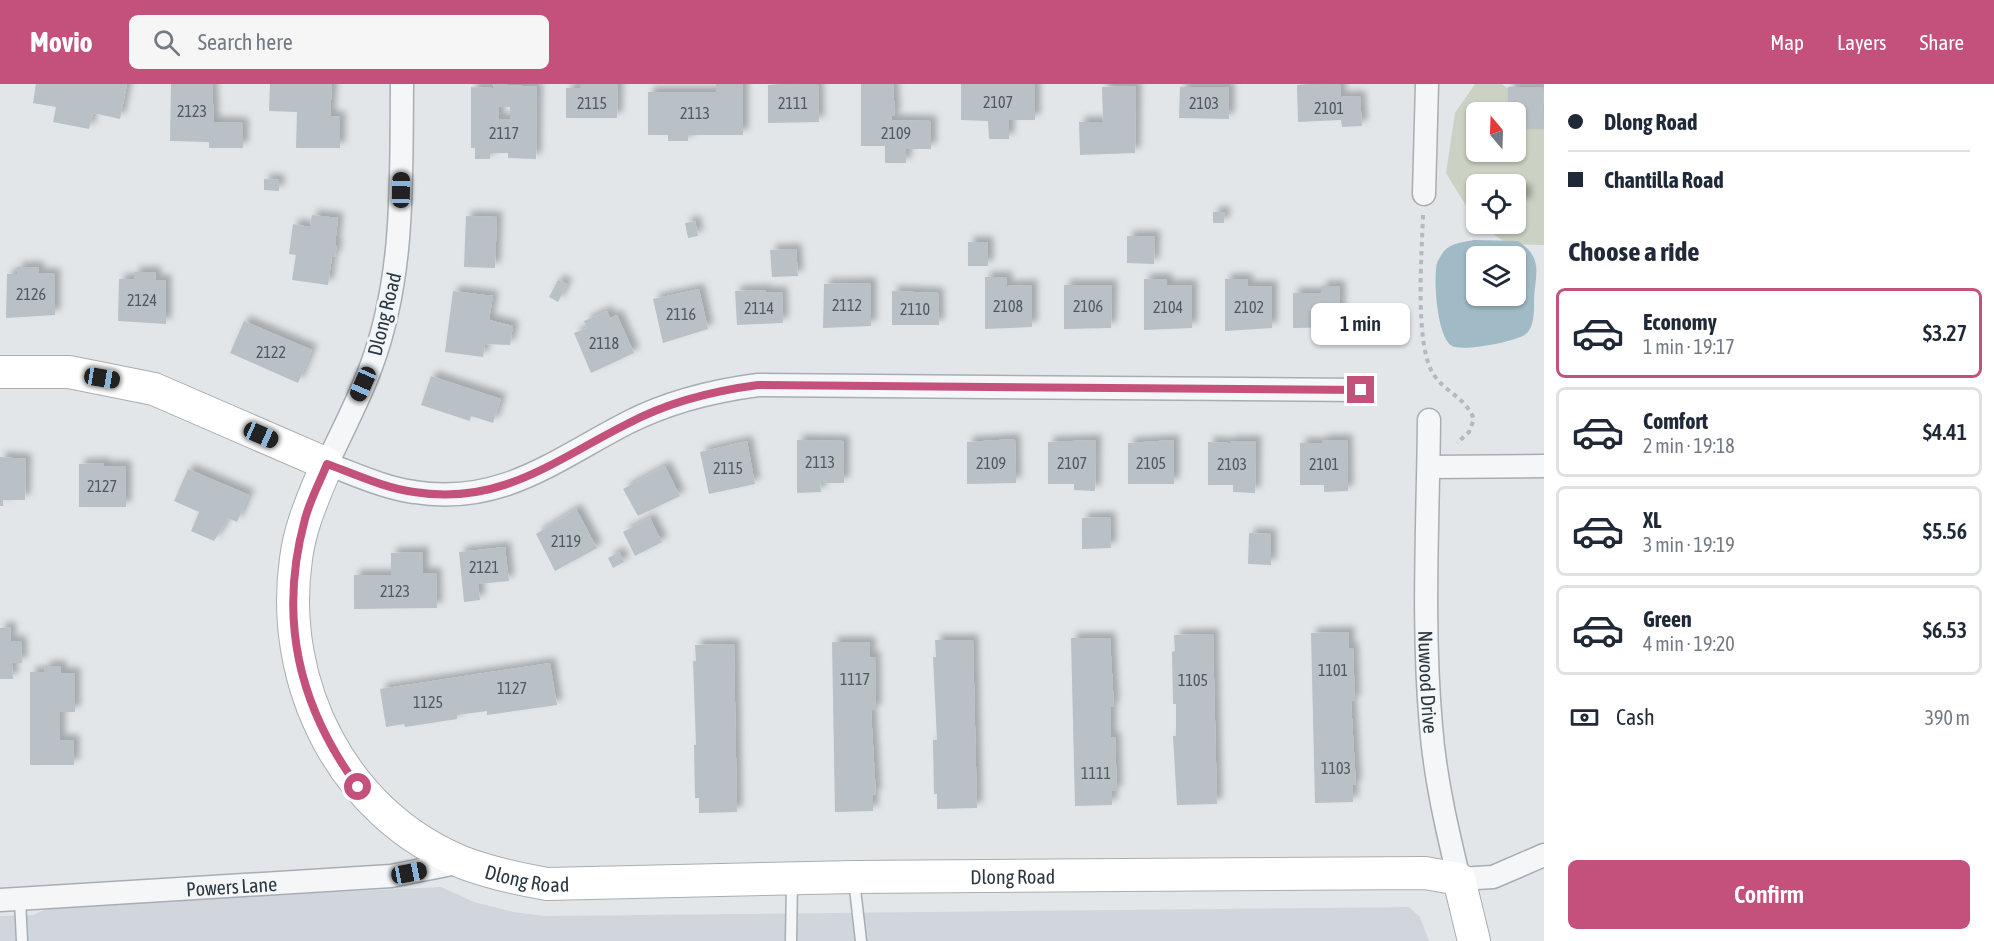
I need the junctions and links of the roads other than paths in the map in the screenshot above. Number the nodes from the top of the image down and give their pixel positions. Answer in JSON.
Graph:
{"nodes":[{"id":1,"x":402,"y":84,"type":"edge"},
{"id":2,"x":1426,"y":84,"type":"edge"},
{"id":3,"x":1424,"y":194,"type":"road end"},
{"id":4,"x":0,"y":372,"type":"edge"},
{"id":5,"x":1361,"y":390,"type":"dead end"},
{"id":6,"x":1429,"y":420,"type":"dead end"},
{"id":7,"x":327,"y":464,"type":"junction"},
{"id":8,"x":1544,"y":466,"type":"edge"},
{"id":9,"x":1429,"y":467,"type":"junction"},
{"id":10,"x":1544,"y":855,"type":"edge"},
{"id":11,"x":462,"y":862,"type":"junction"},
{"id":12,"x":854,"y":877,"type":"junction"},
{"id":13,"x":792,"y":879,"type":"junction"},
{"id":14,"x":1459,"y":879,"type":"junction"},
{"id":15,"x":10,"y":900,"type":"edge"},
{"id":16,"x":22,"y":941,"type":"edge"},
{"id":17,"x":791,"y":941,"type":"edge"},
{"id":18,"x":861,"y":941,"type":"edge"},
{"id":19,"x":1474,"y":941,"type":"edge"}],
"edges":[{"from":1,"to":7,"type":"street","name":"Dlong Road"},
{"from":2,"to":3,"type":"street"},
{"from":4,"to":7,"type":"street"},
{"from":5,"to":7,"type":"street"},
{"from":6,"to":9,"type":"street","name":"Nuwood Drive"},
{"from":7,"to":11,"type":"street","name":"Dlong Road"},
{"from":8,"to":9,"type":"street"},
{"from":9,"to":14,"type":"street","name":"Nuwood Drive"},
{"from":10,"to":14,"type":"street"},
{"from":11,"to":13,"type":"street","name":"Dlong Road"},
{"from":11,"to":15,"type":"street","name":"Powers Lane"},
{"from":12,"to":13,"type":"street","name":"Dlong Road"},
{"from":12,"to":14,"type":"street","name":"Dlong Road"},
{"from":12,"to":18,"type":"lane"},
{"from":13,"to":17,"type":"lane"},
{"from":14,"to":19,"type":"street","name":"Nuwood Drive"},
{"from":15,"to":16,"type":"lane"}]}
